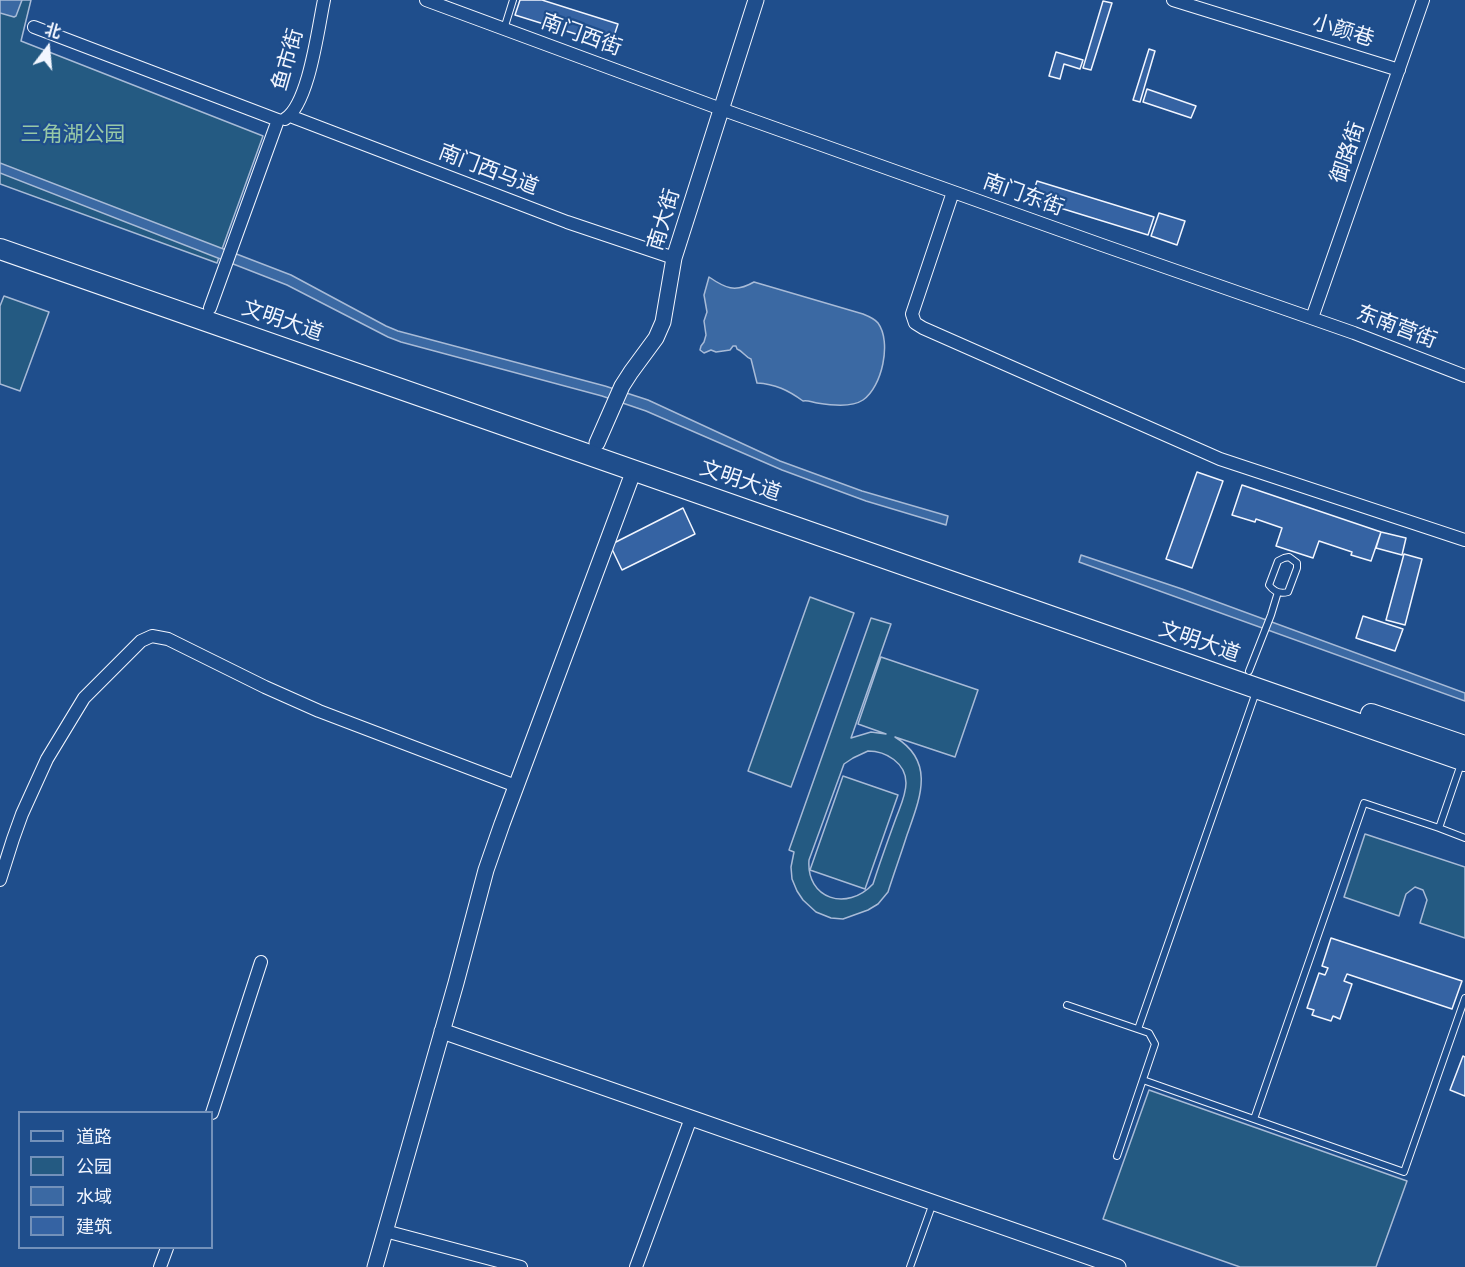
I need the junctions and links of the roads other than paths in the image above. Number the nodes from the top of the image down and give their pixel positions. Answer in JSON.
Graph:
{"nodes":[{"id":1,"x":324,"y":0,"type":"edge"},
{"id":2,"x":426,"y":0,"type":"edge"},
{"id":3,"x":513,"y":0,"type":"edge"},
{"id":4,"x":756,"y":0,"type":"edge"},
{"id":5,"x":1173,"y":0,"type":"edge"},
{"id":6,"x":1423,"y":0,"type":"edge"},
{"id":7,"x":34,"y":27,"type":"dead end"},
{"id":8,"x":504,"y":29,"type":"junction"},
{"id":9,"x":1399,"y":70,"type":"junction"},
{"id":10,"x":721,"y":109,"type":"junction"},
{"id":11,"x":284,"y":118,"type":"junction"},
{"id":12,"x":953,"y":192,"type":"junction"},
{"id":13,"x":0,"y":235,"type":"edge"},
{"id":14,"x":0,"y":249,"type":"edge"},
{"id":15,"x":674,"y":258,"type":"junction"},
{"id":16,"x":210,"y":308,"type":"junction"},
{"id":17,"x":1312,"y":318,"type":"junction"},
{"id":18,"x":1465,"y":376,"type":"edge"},
{"id":19,"x":597,"y":443,"type":"junction"},
{"id":20,"x":634,"y":470,"type":"junction"},
{"id":21,"x":1465,"y":540,"type":"edge"},
{"id":22,"x":1278,"y":592,"type":"junction"},
{"id":23,"x":1253,"y":680,"type":"junction"},
{"id":24,"x":1464,"y":756,"type":"edge"},
{"id":25,"x":516,"y":786,"type":"junction"},
{"id":26,"x":1439,"y":828,"type":"junction"},
{"id":27,"x":0,"y":834,"type":"edge"},
{"id":28,"x":1465,"y":838,"type":"edge"},
{"id":29,"x":13,"y":839,"type":"junction"},
{"id":30,"x":0,"y":880,"type":"edge"},
{"id":31,"x":261,"y":962,"type":"dead end"},
{"id":32,"x":1465,"y":998,"type":"edge"},
{"id":33,"x":1067,"y":1005,"type":"dead end"},
{"id":34,"x":1138,"y":1029,"type":"junction"},
{"id":35,"x":442,"y":1031,"type":"junction"},
{"id":36,"x":1143,"y":1080,"type":"junction"},
{"id":37,"x":213,"y":1111,"type":"edge"},
{"id":38,"x":691,"y":1118,"type":"junction"},
{"id":39,"x":1254,"y":1119,"type":"junction"},
{"id":40,"x":1117,"y":1156,"type":"dead end"},
{"id":41,"x":933,"y":1203,"type":"junction"},
{"id":42,"x":385,"y":1231,"type":"junction"},
{"id":43,"x":167,"y":1249,"type":"edge"},
{"id":44,"x":160,"y":1267,"type":"edge"},
{"id":45,"x":375,"y":1267,"type":"edge"},
{"id":46,"x":521,"y":1267,"type":"edge"},
{"id":47,"x":636,"y":1267,"type":"edge"},
{"id":48,"x":909,"y":1267,"type":"edge"},
{"id":49,"x":1118,"y":1267,"type":"edge"}],
"edges":[{"from":1,"to":11,"type":"street","name":"鱼市街"},
{"from":2,"to":8,"type":"street","name":"南门西街"},
{"from":3,"to":8,"type":"lane"},
{"from":4,"to":10,"type":"street","name":"南大街"},
{"from":5,"to":9,"type":"street","name":"小颜巷"},
{"from":6,"to":9,"type":"street","name":"御路街"},
{"from":7,"to":11,"type":"street","name":"南门西马道"},
{"from":8,"to":10,"type":"street","name":"南门西街"},
{"from":9,"to":17,"type":"street","name":"御路街"},
{"from":10,"to":12,"type":"street","name":"南门东街"},
{"from":10,"to":15,"type":"street","name":"南大街"},
{"from":11,"to":15,"type":"street","name":"南门西马道"},
{"from":11,"to":16,"type":"street","name":"鱼市街"},
{"from":12,"to":17,"type":"street","name":"南门东街"},
{"from":12,"to":21,"type":"street"},
{"from":13,"to":16,"type":"main road","name":"文明大道"},
{"from":14,"to":20,"type":"main road","name":"文明大道"},
{"from":15,"to":19,"type":"street","name":"南大街"},
{"from":16,"to":19,"type":"main road","name":"文明大道"},
{"from":17,"to":18,"type":"street","name":"东南营街"},
{"from":19,"to":23,"type":"main road","name":"文明大道"},
{"from":20,"to":23,"type":"main road","name":"文明大道"},
{"from":20,"to":25,"type":"street"},
{"from":22,"to":22,"type":"lane"},
{"from":22,"to":23,"type":"lane"},
{"from":23,"to":24,"type":"main road","name":"文明大道"},
{"from":23,"to":34,"type":"lane"},
{"from":24,"to":26,"type":"lane"},
{"from":25,"to":29,"type":"street"},
{"from":25,"to":35,"type":"street"},
{"from":26,"to":28,"type":"lane"},
{"from":26,"to":39,"type":"lane"},
{"from":27,"to":29,"type":"street"},
{"from":29,"to":30,"type":"street"},
{"from":31,"to":37,"type":"street"},
{"from":32,"to":39,"type":"lane"},
{"from":33,"to":34,"type":"lane"},
{"from":34,"to":36,"type":"lane"},
{"from":35,"to":38,"type":"street"},
{"from":35,"to":42,"type":"street"},
{"from":36,"to":39,"type":"lane"},
{"from":36,"to":40,"type":"lane"},
{"from":38,"to":41,"type":"street"},
{"from":38,"to":47,"type":"street"},
{"from":41,"to":48,"type":"lane"},
{"from":41,"to":49,"type":"street"},
{"from":42,"to":45,"type":"street"},
{"from":42,"to":46,"type":"street"},
{"from":43,"to":44,"type":"street"}]}
